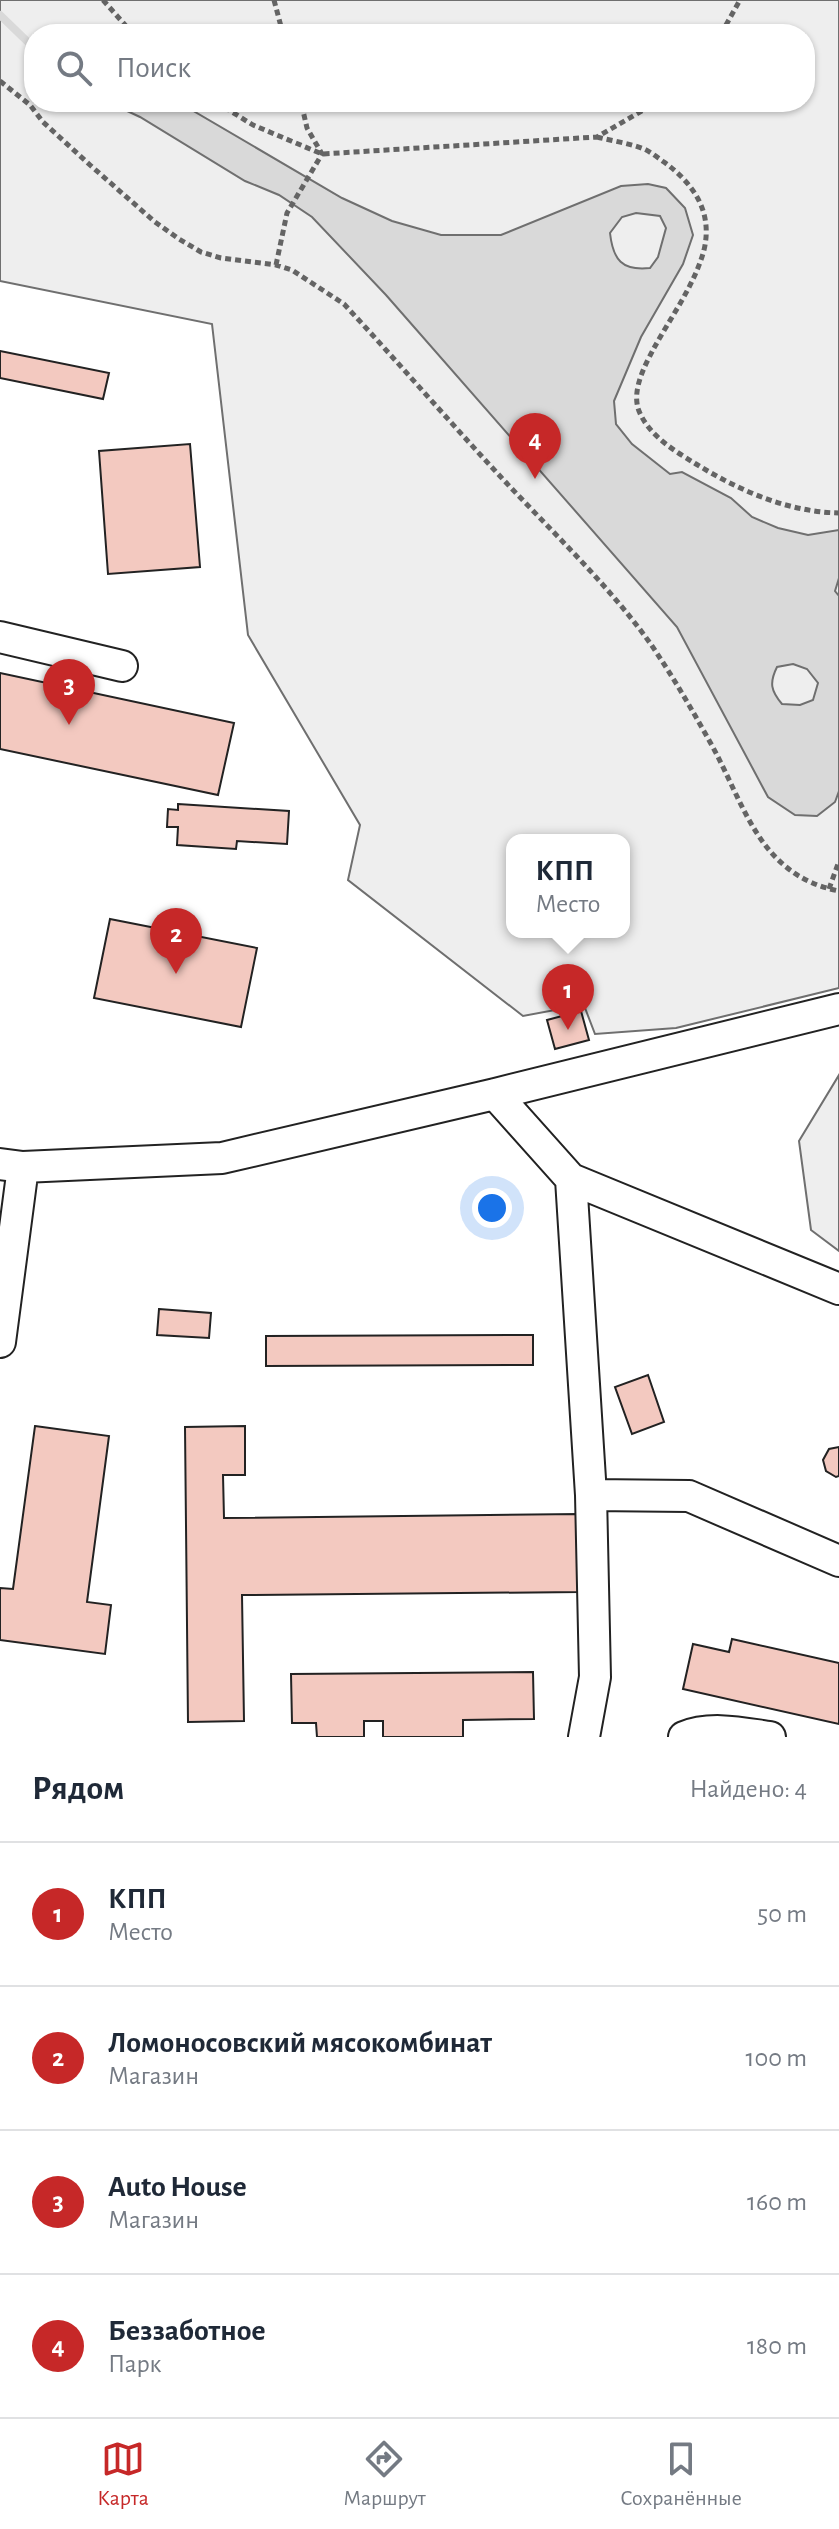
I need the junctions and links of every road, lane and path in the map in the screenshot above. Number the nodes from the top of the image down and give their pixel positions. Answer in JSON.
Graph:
{"nodes":[{"id":1,"x":103,"y":0,"type":"edge"},
{"id":2,"x":274,"y":0,"type":"edge"},
{"id":3,"x":740,"y":0,"type":"edge"},
{"id":4,"x":124,"y":24,"type":"edge"},
{"id":5,"x":280,"y":24,"type":"edge"},
{"id":6,"x":727,"y":24,"type":"edge"},
{"id":7,"x":0,"y":81,"type":"edge"},
{"id":8,"x":24,"y":100,"type":"edge"},
{"id":9,"x":35,"y":112,"type":"edge"},
{"id":10,"x":232,"y":112,"type":"edge"},
{"id":11,"x":303,"y":112,"type":"edge"},
{"id":12,"x":640,"y":112,"type":"edge"},
{"id":13,"x":597,"y":137,"type":"junction"},
{"id":14,"x":322,"y":154,"type":"junction"},
{"id":15,"x":276,"y":265,"type":"junction"},
{"id":16,"x":839,"y":513,"type":"edge"},
{"id":17,"x":0,"y":637,"type":"edge"},
{"id":18,"x":122,"y":666,"type":"dead end"},
{"id":19,"x":839,"y":861,"type":"edge"},
{"id":20,"x":829,"y":889,"type":"junction"},
{"id":21,"x":839,"y":891,"type":"edge"},
{"id":22,"x":839,"y":1009,"type":"edge"},
{"id":23,"x":495,"y":1094,"type":"junction"},
{"id":24,"x":12,"y":1166,"type":"edge"},
{"id":25,"x":571,"y":1179,"type":"junction"},
{"id":26,"x":839,"y":1289,"type":"edge"},
{"id":27,"x":0,"y":1342,"type":"edge"},
{"id":28,"x":591,"y":1495,"type":"junction"},
{"id":29,"x":839,"y":1561,"type":"edge"},
{"id":30,"x":584,"y":1737,"type":"edge"},
{"id":31,"x":684,"y":1737,"type":"edge"},
{"id":32,"x":770,"y":1737,"type":"edge"}],
"edges":[{"from":1,"to":4,"type":"path"},
{"from":2,"to":5,"type":"path"},
{"from":3,"to":6,"type":"path"},
{"from":7,"to":8,"type":"path"},
{"from":9,"to":15,"type":"path"},
{"from":10,"to":14,"type":"path"},
{"from":11,"to":14,"type":"path"},
{"from":12,"to":13,"type":"path"},
{"from":13,"to":14,"type":"path"},
{"from":13,"to":16,"type":"path"},
{"from":14,"to":15,"type":"path"},
{"from":15,"to":20,"type":"path"},
{"from":17,"to":18,"type":"street"},
{"from":19,"to":20,"type":"path"},
{"from":20,"to":21,"type":"path"},
{"from":22,"to":23,"type":"street"},
{"from":23,"to":24,"type":"street"},
{"from":23,"to":25,"type":"street"},
{"from":24,"to":27,"type":"street"},
{"from":25,"to":26,"type":"street"},
{"from":25,"to":28,"type":"street"},
{"from":28,"to":29,"type":"street"},
{"from":28,"to":30,"type":"street"},
{"from":31,"to":32,"type":"street"}]}
